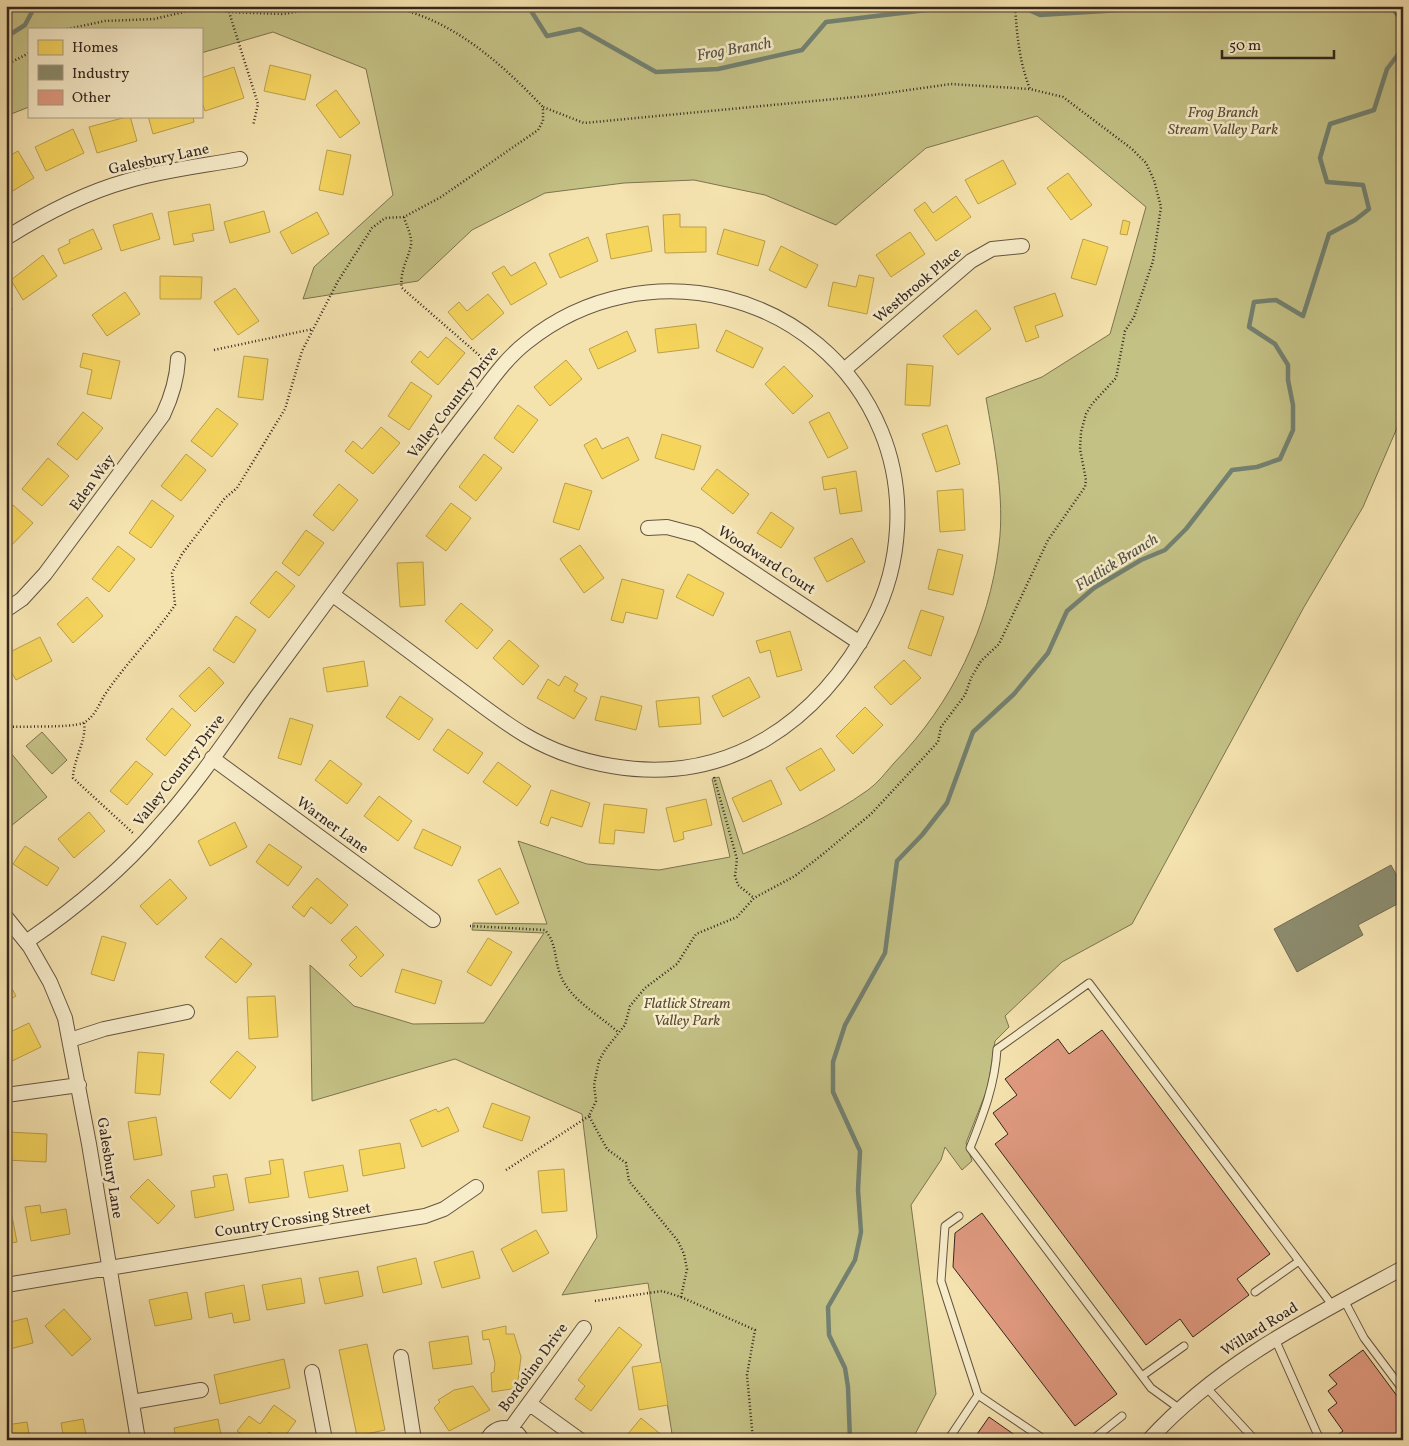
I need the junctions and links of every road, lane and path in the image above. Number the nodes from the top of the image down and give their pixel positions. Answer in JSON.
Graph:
{"nodes":[{"id":1,"x":205,"y":6,"type":"edge"},
{"id":2,"x":330,"y":6,"type":"edge"},
{"id":3,"x":385,"y":6,"type":"edge"},
{"id":4,"x":1015,"y":6,"type":"edge"},
{"id":5,"x":229,"y":12,"type":"junction"},
{"id":6,"x":72,"y":28,"type":"edge"},
{"id":7,"x":28,"y":54,"type":"edge"},
{"id":8,"x":6,"y":65,"type":"edge"},
{"id":9,"x":1030,"y":89,"type":"junction"},
{"id":10,"x":543,"y":107,"type":"junction"},
{"id":11,"x":253,"y":126,"type":"dead end"},
{"id":12,"x":240,"y":159,"type":"dead end"},
{"id":13,"x":404,"y":217,"type":"junction"},
{"id":14,"x":6,"y":238,"type":"edge"},
{"id":15,"x":1022,"y":246,"type":"dead end"},
{"id":16,"x":313,"y":329,"type":"junction"},
{"id":17,"x":214,"y":350,"type":"dead end"},
{"id":18,"x":178,"y":359,"type":"dead end"},
{"id":19,"x":487,"y":362,"type":"dead end"},
{"id":20,"x":844,"y":370,"type":"junction"},
{"id":21,"x":648,"y":528,"type":"dead end"},
{"id":22,"x":333,"y":595,"type":"junction"},
{"id":23,"x":6,"y":610,"type":"edge"},
{"id":24,"x":860,"y":642,"type":"junction"},
{"id":25,"x":84,"y":723,"type":"junction"},
{"id":26,"x":6,"y":726,"type":"edge"},
{"id":27,"x":212,"y":758,"type":"junction"},
{"id":28,"x":714,"y":777,"type":"dead end"},
{"id":29,"x":133,"y":833,"type":"dead end"},
{"id":30,"x":754,"y":898,"type":"junction"},
{"id":31,"x":6,"y":917,"type":"edge"},
{"id":32,"x":433,"y":920,"type":"dead end"},
{"id":33,"x":470,"y":926,"type":"dead end"},
{"id":34,"x":26,"y":942,"type":"junction"},
{"id":35,"x":187,"y":1012,"type":"dead end"},
{"id":36,"x":618,"y":1032,"type":"junction"},
{"id":37,"x":70,"y":1040,"type":"junction"},
{"id":38,"x":78,"y":1085,"type":"junction"},
{"id":39,"x":6,"y":1096,"type":"edge"},
{"id":40,"x":589,"y":1116,"type":"junction"},
{"id":41,"x":506,"y":1170,"type":"dead end"},
{"id":42,"x":476,"y":1187,"type":"dead end"},
{"id":43,"x":959,"y":1216,"type":"dead end"},
{"id":44,"x":1300,"y":1261,"type":"junction"},
{"id":45,"x":109,"y":1268,"type":"junction"},
{"id":46,"x":1403,"y":1268,"type":"edge"},
{"id":47,"x":6,"y":1285,"type":"edge"},
{"id":48,"x":1255,"y":1292,"type":"dead end"},
{"id":49,"x":681,"y":1298,"type":"junction"},
{"id":50,"x":595,"y":1301,"type":"dead end"},
{"id":51,"x":1339,"y":1303,"type":"junction"},
{"id":52,"x":584,"y":1328,"type":"dead end"},
{"id":53,"x":1275,"y":1338,"type":"junction"},
{"id":54,"x":1184,"y":1346,"type":"dead end"},
{"id":55,"x":401,"y":1357,"type":"dead end"},
{"id":56,"x":312,"y":1372,"type":"dead end"},
{"id":57,"x":1142,"y":1376,"type":"junction"},
{"id":58,"x":1206,"y":1387,"type":"junction"},
{"id":59,"x":201,"y":1390,"type":"dead end"},
{"id":60,"x":1403,"y":1390,"type":"edge"},
{"id":61,"x":978,"y":1394,"type":"junction"},
{"id":62,"x":132,"y":1402,"type":"junction"},
{"id":63,"x":530,"y":1404,"type":"junction"},
{"id":64,"x":1180,"y":1409,"type":"junction"},
{"id":65,"x":1122,"y":1416,"type":"dead end"},
{"id":66,"x":511,"y":1428,"type":"junction"},
{"id":67,"x":138,"y":1440,"type":"edge"},
{"id":68,"x":326,"y":1440,"type":"edge"},
{"id":69,"x":414,"y":1440,"type":"edge"},
{"id":70,"x":487,"y":1440,"type":"edge"},
{"id":71,"x":522,"y":1440,"type":"edge"},
{"id":72,"x":580,"y":1440,"type":"edge"},
{"id":73,"x":753,"y":1440,"type":"edge"},
{"id":74,"x":948,"y":1440,"type":"edge"},
{"id":75,"x":1045,"y":1440,"type":"edge"},
{"id":76,"x":1092,"y":1440,"type":"edge"},
{"id":77,"x":1149,"y":1440,"type":"edge"},
{"id":78,"x":1255,"y":1440,"type":"edge"},
{"id":79,"x":1320,"y":1440,"type":"edge"}],
"edges":[{"from":1,"to":5,"type":"path"},
{"from":1,"to":6,"type":"path"},
{"from":2,"to":5,"type":"path"},
{"from":3,"to":10,"type":"path"},
{"from":4,"to":9,"type":"path"},
{"from":5,"to":11,"type":"path"},
{"from":7,"to":8,"type":"path"},
{"from":9,"to":10,"type":"path"},
{"from":9,"to":30,"type":"path"},
{"from":10,"to":13,"type":"path"},
{"from":12,"to":14,"type":"street","name":"Galesbury Lane"},
{"from":13,"to":16,"type":"path"},
{"from":13,"to":19,"type":"path"},
{"from":15,"to":20,"type":"street","name":"Westbrook Place"},
{"from":16,"to":17,"type":"path"},
{"from":16,"to":25,"type":"path"},
{"from":18,"to":23,"type":"street","name":"Eden Way"},
{"from":20,"to":22,"type":"street","name":"Valley Country Drive"},
{"from":20,"to":24,"type":"street","name":"Valley Country Drive"},
{"from":21,"to":24,"type":"street","name":"Woodward Court"},
{"from":22,"to":24,"type":"street","name":"Valley Country Drive"},
{"from":22,"to":27,"type":"street","name":"Valley Country Drive"},
{"from":25,"to":26,"type":"path"},
{"from":25,"to":29,"type":"path"},
{"from":27,"to":32,"type":"street","name":"Warner Lane"},
{"from":27,"to":34,"type":"street","name":"Valley Country Drive"},
{"from":28,"to":30,"type":"path"},
{"from":30,"to":36,"type":"path"},
{"from":31,"to":34,"type":"street","name":"Galesbury Lane"},
{"from":33,"to":36,"type":"path"},
{"from":34,"to":37,"type":"street","name":"Galesbury Lane"},
{"from":35,"to":37,"type":"street"},
{"from":36,"to":40,"type":"path"},
{"from":37,"to":38,"type":"street","name":"Galesbury Lane"},
{"from":38,"to":39,"type":"street"},
{"from":38,"to":45,"type":"street","name":"Galesbury Lane"},
{"from":40,"to":41,"type":"path"},
{"from":40,"to":49,"type":"path"},
{"from":42,"to":45,"type":"street","name":"Country Crossing Street"},
{"from":43,"to":61,"type":"lane"},
{"from":44,"to":48,"type":"lane"},
{"from":44,"to":51,"type":"lane"},
{"from":44,"to":57,"type":"lane"},
{"from":45,"to":47,"type":"street","name":"Country Crossing Street"},
{"from":45,"to":62,"type":"street","name":"Galesbury Lane"},
{"from":46,"to":51,"type":"street","name":"Willard Road"},
{"from":49,"to":50,"type":"path"},
{"from":49,"to":73,"type":"path"},
{"from":51,"to":53,"type":"street","name":"Willard Road"},
{"from":51,"to":60,"type":"lane"},
{"from":52,"to":63,"type":"street","name":"Bordolino Drive"},
{"from":53,"to":58,"type":"street","name":"Willard Road"},
{"from":53,"to":79,"type":"lane"},
{"from":54,"to":57,"type":"lane"},
{"from":55,"to":69,"type":"street"},
{"from":56,"to":68,"type":"street"},
{"from":57,"to":64,"type":"lane"},
{"from":58,"to":64,"type":"street","name":"Willard Road"},
{"from":58,"to":78,"type":"lane"},
{"from":59,"to":62,"type":"street"},
{"from":61,"to":74,"type":"lane"},
{"from":61,"to":75,"type":"lane"},
{"from":62,"to":67,"type":"street","name":"Galesbury Lane"},
{"from":63,"to":66,"type":"street","name":"Bordolino Drive"},
{"from":63,"to":72,"type":"street"},
{"from":64,"to":77,"type":"street","name":"Willard Road"},
{"from":65,"to":76,"type":"lane"},
{"from":66,"to":70,"type":"street"},
{"from":66,"to":71,"type":"street"}]}
